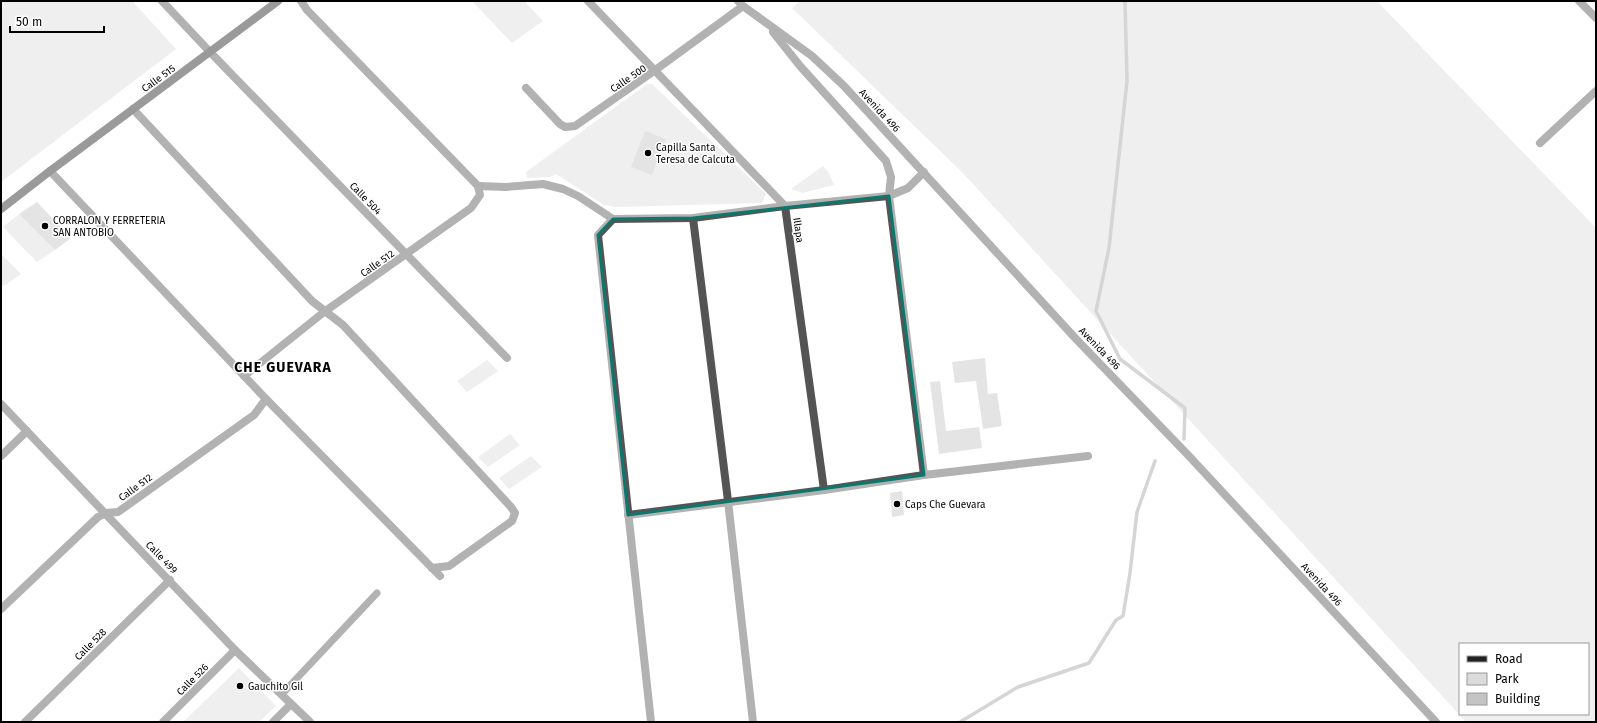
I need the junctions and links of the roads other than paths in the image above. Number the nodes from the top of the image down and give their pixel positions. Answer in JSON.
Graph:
{"nodes":[{"id":1,"x":162,"y":1,"type":"edge"},
{"id":2,"x":278,"y":1,"type":"edge"},
{"id":3,"x":301,"y":1,"type":"edge"},
{"id":4,"x":588,"y":1,"type":"edge"},
{"id":5,"x":1579,"y":1,"type":"edge"},
{"id":6,"x":741,"y":4,"type":"edge"},
{"id":7,"x":1596,"y":18,"type":"edge"},
{"id":8,"x":766,"y":23,"type":"junction"},
{"id":9,"x":210,"y":52,"type":"junction"},
{"id":10,"x":654,"y":72,"type":"junction"},
{"id":11,"x":526,"y":88,"type":"dead end"},
{"id":12,"x":1596,"y":91,"type":"edge"},
{"id":13,"x":133,"y":109,"type":"junction"},
{"id":14,"x":1540,"y":143,"type":"dead end"},
{"id":15,"x":50,"y":171,"type":"junction"},
{"id":16,"x":924,"y":172,"type":"junction"},
{"id":17,"x":478,"y":186,"type":"junction"},
{"id":18,"x":889,"y":196,"type":"junction"},
{"id":19,"x":785,"y":206,"type":"junction"},
{"id":20,"x":1,"y":209,"type":"edge"},
{"id":21,"x":693,"y":218,"type":"junction"},
{"id":22,"x":613,"y":219,"type":"junction"},
{"id":23,"x":407,"y":254,"type":"junction"},
{"id":24,"x":324,"y":312,"type":"junction"},
{"id":25,"x":507,"y":358,"type":"dead end"},
{"id":26,"x":244,"y":376,"type":"junction"},
{"id":27,"x":266,"y":399,"type":"junction"},
{"id":28,"x":1,"y":404,"type":"edge"},
{"id":29,"x":27,"y":431,"type":"junction"},
{"id":30,"x":1,"y":456,"type":"edge"},
{"id":31,"x":1088,"y":456,"type":"dead end"},
{"id":32,"x":924,"y":475,"type":"junction"},
{"id":33,"x":824,"y":490,"type":"junction"},
{"id":34,"x":728,"y":501,"type":"junction"},
{"id":35,"x":106,"y":513,"type":"junction"},
{"id":36,"x":628,"y":515,"type":"junction"},
{"id":37,"x":432,"y":568,"type":"junction"},
{"id":38,"x":440,"y":576,"type":"dead end"},
{"id":39,"x":170,"y":580,"type":"junction"},
{"id":40,"x":377,"y":593,"type":"dead end"},
{"id":41,"x":1,"y":609,"type":"edge"},
{"id":42,"x":235,"y":650,"type":"junction"},
{"id":43,"x":282,"y":694,"type":"junction"},
{"id":44,"x":291,"y":704,"type":"junction"},
{"id":45,"x":25,"y":722,"type":"edge"},
{"id":46,"x":163,"y":722,"type":"edge"},
{"id":47,"x":273,"y":722,"type":"edge"},
{"id":48,"x":310,"y":722,"type":"edge"},
{"id":49,"x":651,"y":722,"type":"edge"},
{"id":50,"x":753,"y":722,"type":"edge"},
{"id":51,"x":1436,"y":722,"type":"edge"}],
"edges":[{"from":1,"to":9,"type":"street","name":"Calle 504"},
{"from":2,"to":9,"type":"street","name":"Calle 515"},
{"from":3,"to":17,"type":"street"},
{"from":4,"to":10,"type":"street","name":"Illapa"},
{"from":5,"to":7,"type":"street"},
{"from":6,"to":8,"type":"street","name":"Avenida 496"},
{"from":6,"to":10,"type":"street","name":"Calle 500"},
{"from":8,"to":16,"type":"street","name":"Avenida 496"},
{"from":8,"to":18,"type":"street"},
{"from":9,"to":13,"type":"street","name":"Calle 515"},
{"from":9,"to":23,"type":"street","name":"Calle 504"},
{"from":10,"to":11,"type":"street","name":"Calle 500"},
{"from":10,"to":19,"type":"street","name":"Illapa"},
{"from":12,"to":14,"type":"street"},
{"from":13,"to":15,"type":"street","name":"Calle 515"},
{"from":13,"to":24,"type":"street"},
{"from":15,"to":20,"type":"street","name":"Calle 515"},
{"from":15,"to":26,"type":"street"},
{"from":16,"to":18,"type":"street"},
{"from":16,"to":51,"type":"street","name":"Avenida 496"},
{"from":17,"to":22,"type":"street"},
{"from":17,"to":23,"type":"street","name":"Calle 512"},
{"from":18,"to":19,"type":"street"},
{"from":18,"to":32,"type":"street"},
{"from":19,"to":21,"type":"street"},
{"from":19,"to":33,"type":"street","name":"Illapa"},
{"from":21,"to":22,"type":"street"},
{"from":21,"to":34,"type":"street"},
{"from":22,"to":36,"type":"street"},
{"from":23,"to":24,"type":"street","name":"Calle 512"},
{"from":23,"to":25,"type":"street","name":"Calle 504"},
{"from":24,"to":26,"type":"street","name":"Calle 512"},
{"from":24,"to":37,"type":"street"},
{"from":26,"to":27,"type":"street"},
{"from":27,"to":35,"type":"street","name":"Calle 512"},
{"from":27,"to":37,"type":"street"},
{"from":28,"to":29,"type":"street","name":"Calle 499"},
{"from":29,"to":30,"type":"street"},
{"from":29,"to":35,"type":"street","name":"Calle 499"},
{"from":31,"to":32,"type":"street"},
{"from":32,"to":33,"type":"street"},
{"from":33,"to":34,"type":"street"},
{"from":34,"to":36,"type":"street"},
{"from":34,"to":50,"type":"street"},
{"from":35,"to":39,"type":"street","name":"Calle 499"},
{"from":35,"to":41,"type":"street","name":"Calle 512"},
{"from":36,"to":49,"type":"street"},
{"from":37,"to":38,"type":"street"},
{"from":39,"to":42,"type":"street","name":"Calle 499"},
{"from":39,"to":45,"type":"street","name":"Calle 528"},
{"from":40,"to":43,"type":"lane"},
{"from":42,"to":43,"type":"street","name":"Calle 499"},
{"from":42,"to":46,"type":"street","name":"Calle 526"},
{"from":43,"to":44,"type":"street","name":"Calle 499"},
{"from":44,"to":47,"type":"street"},
{"from":44,"to":48,"type":"street","name":"Calle 499"}]}
